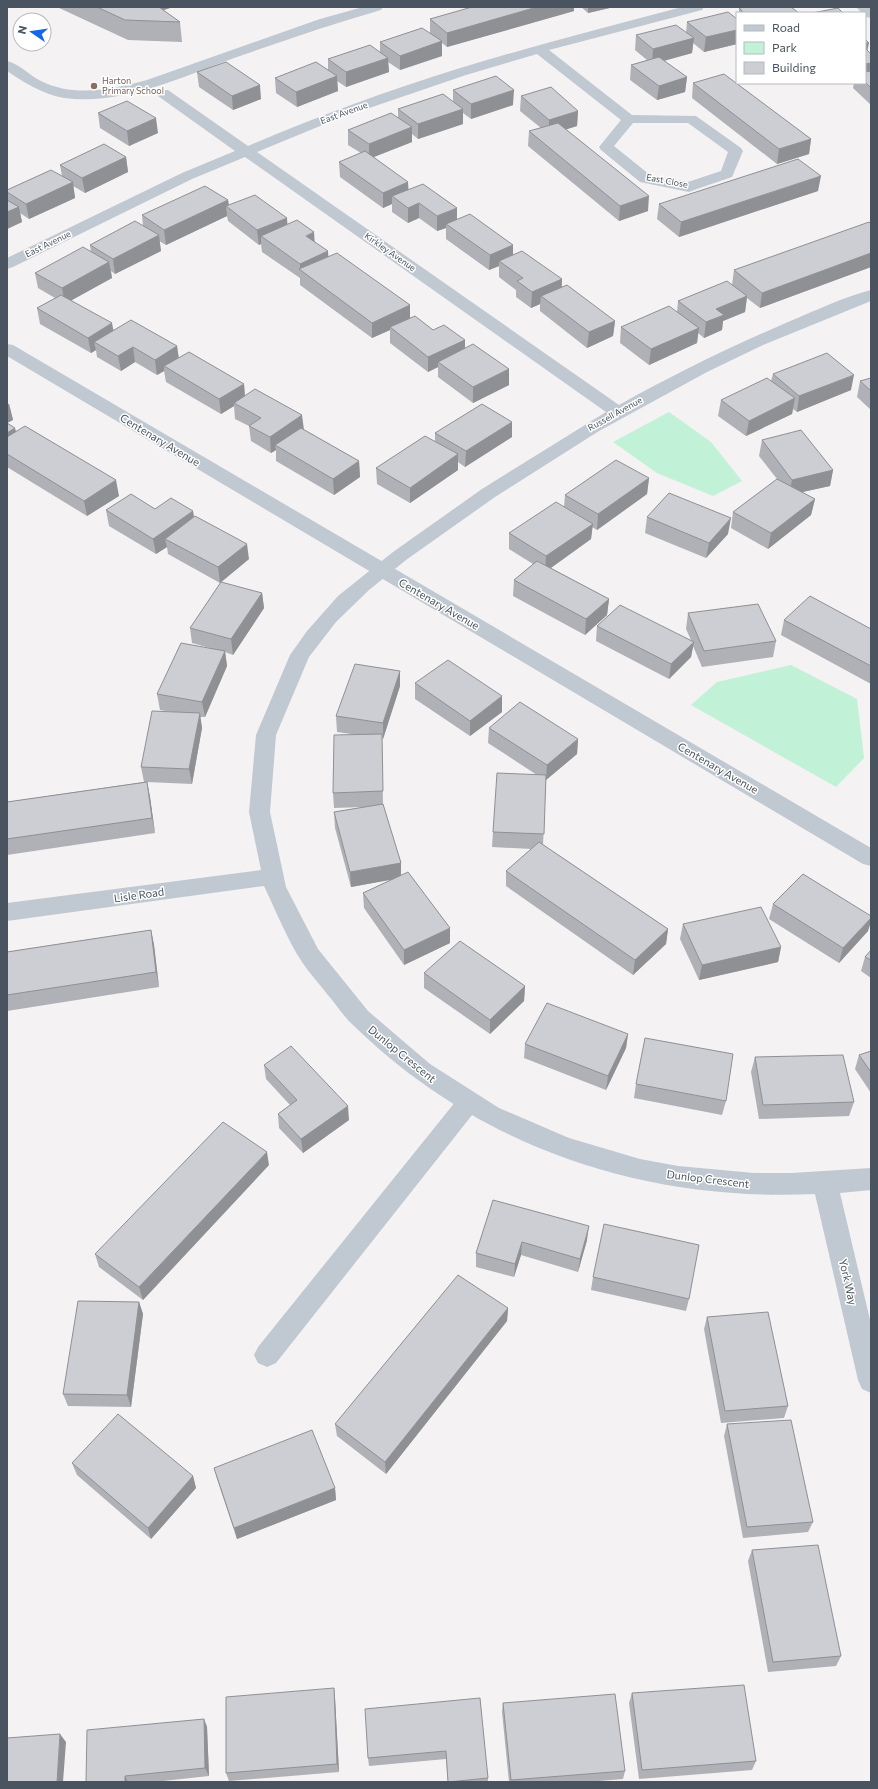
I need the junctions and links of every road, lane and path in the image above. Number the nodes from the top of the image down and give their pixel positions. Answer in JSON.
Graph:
{"nodes":[{"id":1,"x":377,"y":7,"type":"edge"},
{"id":2,"x":697,"y":7,"type":"edge"},
{"id":3,"x":863,"y":7,"type":"edge"},
{"id":4,"x":871,"y":14,"type":"edge"},
{"id":5,"x":539,"y":49,"type":"junction"},
{"id":6,"x":7,"y":65,"type":"edge"},
{"id":7,"x":157,"y":88,"type":"junction"},
{"id":8,"x":629,"y":120,"type":"junction"},
{"id":9,"x":247,"y":151,"type":"junction"},
{"id":10,"x":7,"y":264,"type":"edge"},
{"id":11,"x":864,"y":297,"type":"edge"},
{"id":12,"x":871,"y":312,"type":"edge"},
{"id":13,"x":7,"y":349,"type":"edge"},
{"id":14,"x":617,"y":412,"type":"junction"},
{"id":15,"x":380,"y":570,"type":"junction"},
{"id":16,"x":871,"y":858,"type":"edge"},
{"id":17,"x":272,"y":877,"type":"junction"},
{"id":18,"x":7,"y":912,"type":"edge"},
{"id":19,"x":468,"y":1103,"type":"junction"},
{"id":20,"x":871,"y":1179,"type":"edge"},
{"id":21,"x":825,"y":1184,"type":"junction"},
{"id":22,"x":267,"y":1356,"type":"dead end"},
{"id":23,"x":871,"y":1380,"type":"edge"}],
"edges":[{"from":1,"to":7,"type":"lane"},
{"from":2,"to":5,"type":"street","name":"East Avenue"},
{"from":3,"to":4,"type":"street"},
{"from":5,"to":8,"type":"street"},
{"from":5,"to":9,"type":"street","name":"East Avenue"},
{"from":6,"to":7,"type":"lane"},
{"from":7,"to":9,"type":"street","name":"Kirkley Avenue"},
{"from":8,"to":8,"type":"street","name":"East Close"},
{"from":9,"to":10,"type":"street","name":"East Avenue"},
{"from":9,"to":14,"type":"street","name":"Kirkley Avenue"},
{"from":11,"to":12,"type":"street"},
{"from":11,"to":14,"type":"street","name":"Russell Avenue"},
{"from":13,"to":15,"type":"street","name":"Centenary Avenue"},
{"from":14,"to":15,"type":"street","name":"Russell Avenue"},
{"from":15,"to":16,"type":"street","name":"Centenary Avenue"},
{"from":15,"to":17,"type":"street","name":"Dunlop Crescent"},
{"from":17,"to":18,"type":"street","name":"Lisle Road"},
{"from":17,"to":19,"type":"street","name":"Dunlop Crescent"},
{"from":19,"to":21,"type":"street","name":"Dunlop Crescent"},
{"from":19,"to":22,"type":"lane"},
{"from":20,"to":21,"type":"street","name":"Dunlop Crescent"},
{"from":21,"to":23,"type":"street","name":"York Way"}]}
